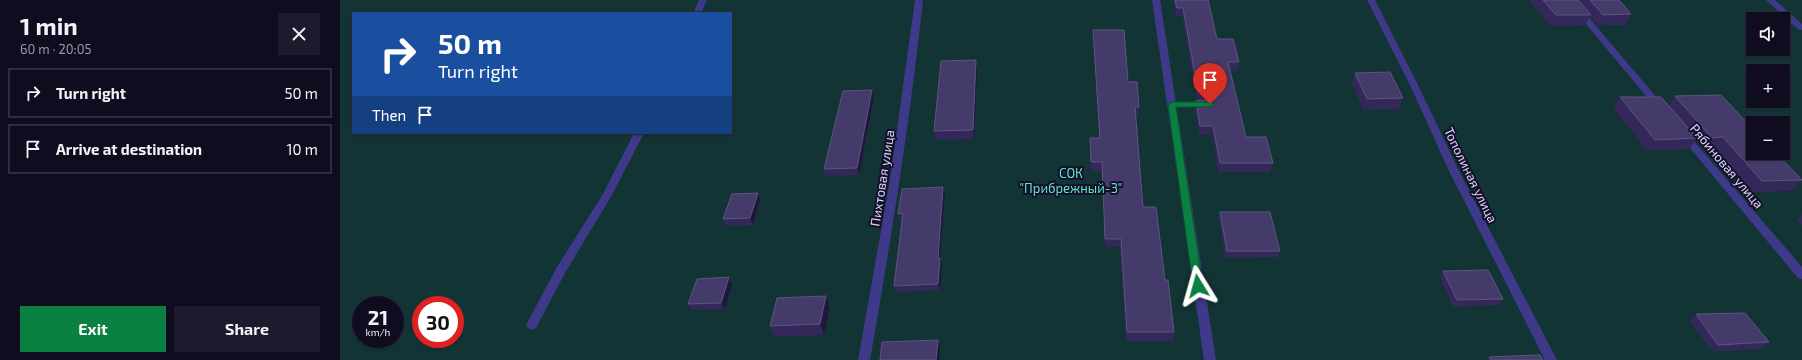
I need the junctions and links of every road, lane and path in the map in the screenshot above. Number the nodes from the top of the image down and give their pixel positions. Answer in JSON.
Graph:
{"nodes":[{"id":1,"x":703,"y":0,"type":"edge"},
{"id":2,"x":919,"y":0,"type":"edge"},
{"id":3,"x":1156,"y":0,"type":"edge"},
{"id":4,"x":1371,"y":0,"type":"edge"},
{"id":5,"x":1570,"y":0,"type":"edge"},
{"id":6,"x":1770,"y":0,"type":"edge"},
{"id":7,"x":697,"y":12,"type":"edge"},
{"id":8,"x":1802,"y":28,"type":"edge"},
{"id":9,"x":1210,"y":104,"type":"edge"},
{"id":10,"x":1172,"y":105,"type":"junction"},
{"id":11,"x":1668,"y":116,"type":"edge"},
{"id":12,"x":1678,"y":128,"type":"edge"},
{"id":13,"x":638,"y":134,"type":"edge"},
{"id":14,"x":1802,"y":275,"type":"edge"},
{"id":15,"x":532,"y":325,"type":"dead end"},
{"id":16,"x":864,"y":360,"type":"edge"},
{"id":17,"x":1210,"y":360,"type":"edge"},
{"id":18,"x":1551,"y":360,"type":"edge"}],
"edges":[{"from":1,"to":7,"type":"street"},
{"from":2,"to":16,"type":"street","name":"Пихтовая улица"},
{"from":3,"to":10,"type":"street"},
{"from":4,"to":18,"type":"street","name":"Тополиная улица"},
{"from":5,"to":11,"type":"street"},
{"from":6,"to":8,"type":"street"},
{"from":9,"to":10,"type":"street"},
{"from":10,"to":17,"type":"street"},
{"from":12,"to":14,"type":"street","name":"Рябиновая улица"},
{"from":13,"to":15,"type":"street"}]}
